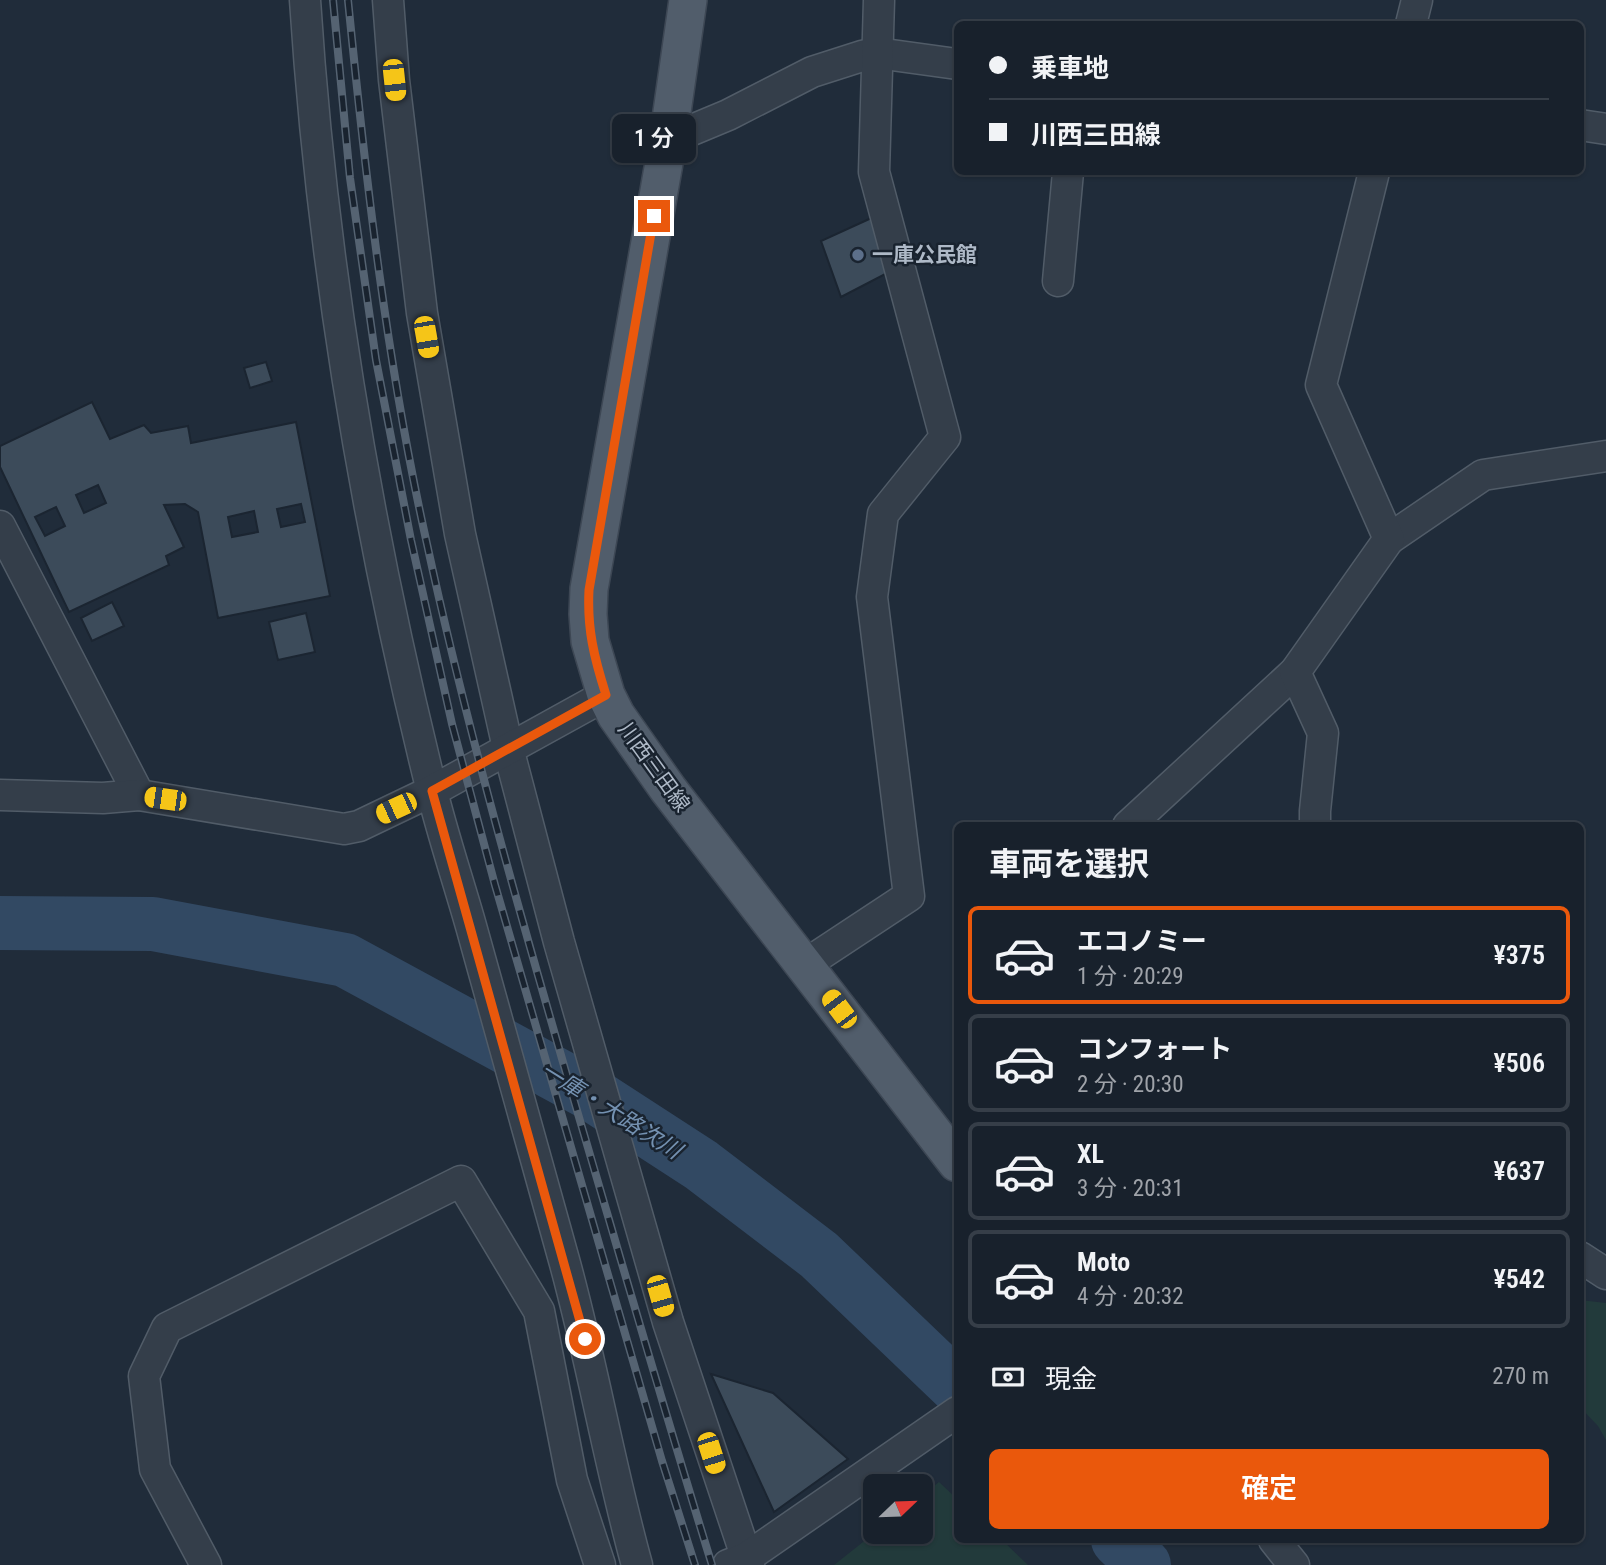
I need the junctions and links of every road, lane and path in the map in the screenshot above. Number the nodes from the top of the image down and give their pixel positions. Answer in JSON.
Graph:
{"nodes":[{"id":1,"x":305,"y":0,"type":"edge"},
{"id":2,"x":388,"y":0,"type":"edge"},
{"id":3,"x":688,"y":0,"type":"edge"},
{"id":4,"x":879,"y":0,"type":"edge"},
{"id":5,"x":1417,"y":0,"type":"edge"},
{"id":6,"x":1412,"y":21,"type":"edge"},
{"id":7,"x":877,"y":53,"type":"junction"},
{"id":8,"x":954,"y":64,"type":"edge"},
{"id":9,"x":1584,"y":126,"type":"edge"},
{"id":10,"x":1606,"y":129,"type":"edge"},
{"id":11,"x":667,"y":140,"type":"junction"},
{"id":12,"x":1068,"y":175,"type":"edge"},
{"id":13,"x":1373,"y":175,"type":"edge"},
{"id":14,"x":1058,"y":281,"type":"dead end"},
{"id":15,"x":1606,"y":456,"type":"edge"},
{"id":16,"x":0,"y":526,"type":"edge"},
{"id":17,"x":1389,"y":539,"type":"junction"},
{"id":18,"x":1295,"y":672,"type":"junction"},
{"id":19,"x":606,"y":695,"type":"junction"},
{"id":20,"x":508,"y":748,"type":"junction"},
{"id":21,"x":432,"y":791,"type":"junction"},
{"id":22,"x":0,"y":795,"type":"edge"},
{"id":23,"x":139,"y":795,"type":"junction"},
{"id":24,"x":1132,"y":822,"type":"edge"},
{"id":25,"x":1315,"y":822,"type":"edge"},
{"id":26,"x":806,"y":964,"type":"junction"},
{"id":27,"x":954,"y":1159,"type":"edge"},
{"id":28,"x":1584,"y":1260,"type":"edge"},
{"id":29,"x":1606,"y":1274,"type":"edge"},
{"id":30,"x":954,"y":1414,"type":"edge"},
{"id":31,"x":1276,"y":1543,"type":"edge"},
{"id":32,"x":741,"y":1563,"type":"edge"},
{"id":33,"x":206,"y":1565,"type":"edge"},
{"id":34,"x":600,"y":1565,"type":"edge"},
{"id":35,"x":637,"y":1565,"type":"edge"},
{"id":36,"x":1294,"y":1565,"type":"edge"}],
"edges":[{"from":1,"to":21,"type":"street"},
{"from":2,"to":20,"type":"street"},
{"from":3,"to":11,"type":"main road","name":"川西三田線"},
{"from":4,"to":7,"type":"street"},
{"from":5,"to":6,"type":"street"},
{"from":7,"to":8,"type":"street"},
{"from":7,"to":11,"type":"street"},
{"from":7,"to":26,"type":"street"},
{"from":9,"to":10,"type":"street"},
{"from":11,"to":19,"type":"main road","name":"川西三田線"},
{"from":12,"to":14,"type":"street"},
{"from":13,"to":17,"type":"street"},
{"from":15,"to":17,"type":"street"},
{"from":16,"to":23,"type":"street"},
{"from":17,"to":18,"type":"street"},
{"from":18,"to":24,"type":"street"},
{"from":18,"to":25,"type":"street"},
{"from":19,"to":20,"type":"street"},
{"from":19,"to":26,"type":"main road","name":"川西三田線"},
{"from":20,"to":21,"type":"street"},
{"from":20,"to":32,"type":"street"},
{"from":21,"to":23,"type":"street"},
{"from":21,"to":35,"type":"street"},
{"from":22,"to":23,"type":"street"},
{"from":26,"to":27,"type":"main road","name":"川西三田線"},
{"from":28,"to":29,"type":"street"},
{"from":30,"to":32,"type":"street"},
{"from":31,"to":36,"type":"street"},
{"from":33,"to":34,"type":"street"}]}
